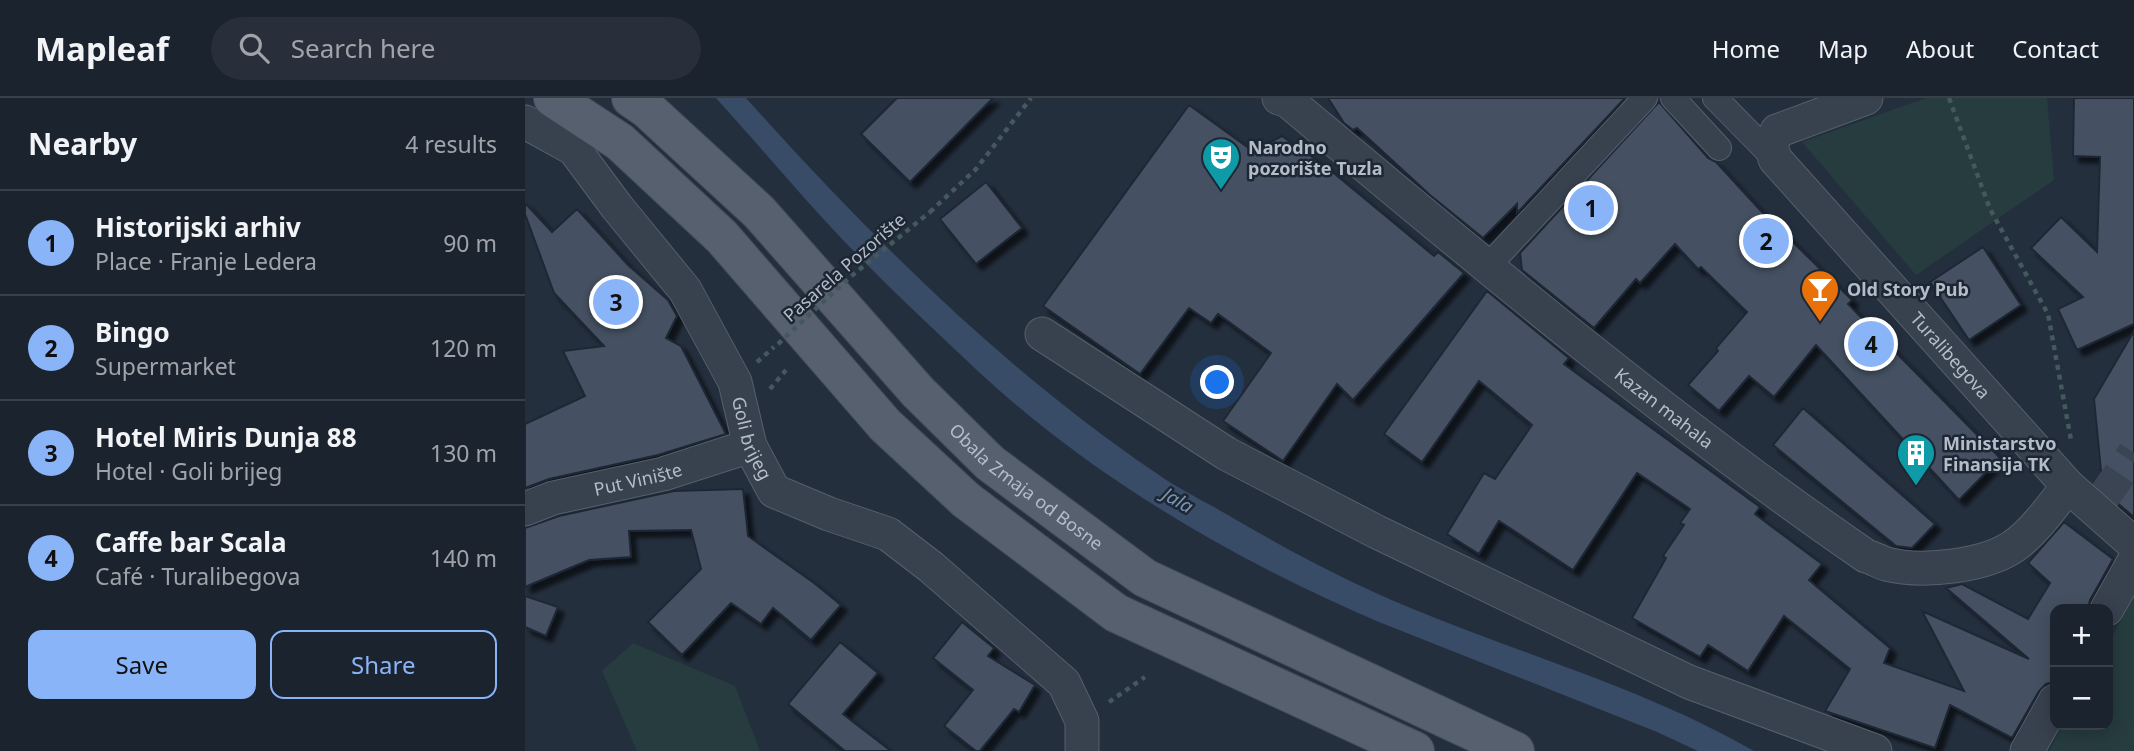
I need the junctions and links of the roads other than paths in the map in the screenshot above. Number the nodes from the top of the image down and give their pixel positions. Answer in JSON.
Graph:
{"nodes":[{"id":1,"x":553,"y":98,"type":"edge"},
{"id":2,"x":631,"y":98,"type":"edge"},
{"id":3,"x":1645,"y":98,"type":"edge"},
{"id":4,"x":1673,"y":98,"type":"edge"},
{"id":5,"x":1715,"y":98,"type":"edge"},
{"id":6,"x":1866,"y":98,"type":"edge"},
{"id":7,"x":1287,"y":99,"type":"edge"},
{"id":8,"x":525,"y":122,"type":"edge"},
{"id":9,"x":1719,"y":148,"type":"dead end"},
{"id":10,"x":1775,"y":159,"type":"junction"},
{"id":11,"x":1487,"y":267,"type":"junction"},
{"id":12,"x":1042,"y":334,"type":"dead end"},
{"id":13,"x":750,"y":446,"type":"junction"},
{"id":14,"x":2068,"y":486,"type":"junction"},
{"id":15,"x":525,"y":509,"type":"edge"},
{"id":16,"x":2134,"y":544,"type":"edge"},
{"id":17,"x":2134,"y":561,"type":"edge"},
{"id":18,"x":2110,"y":604,"type":"edge"},
{"id":19,"x":2050,"y":710,"type":"edge"},
{"id":20,"x":1082,"y":736,"type":"edge"},
{"id":21,"x":1415,"y":751,"type":"edge"},
{"id":22,"x":1515,"y":751,"type":"edge"},
{"id":23,"x":1875,"y":751,"type":"edge"},
{"id":24,"x":2027,"y":751,"type":"edge"}],
"edges":[{"from":1,"to":21,"type":"main road"},
{"from":2,"to":22,"type":"main road","name":"Obala Zmaja od Bosne"},
{"from":3,"to":11,"type":"street"},
{"from":4,"to":9,"type":"street"},
{"from":5,"to":10,"type":"street"},
{"from":6,"to":10,"type":"street"},
{"from":7,"to":11,"type":"street","name":"Kazan mahala"},
{"from":8,"to":13,"type":"street","name":"Goli brijeg"},
{"from":10,"to":14,"type":"street","name":"Turalibegova"},
{"from":11,"to":14,"type":"street","name":"Kazan mahala"},
{"from":12,"to":23,"type":"street"},
{"from":13,"to":15,"type":"street","name":"Put Vinište"},
{"from":13,"to":20,"type":"street","name":"Goli brijeg"},
{"from":14,"to":16,"type":"street","name":"Turalibegova"},
{"from":17,"to":18,"type":"street"},
{"from":19,"to":24,"type":"street"}]}
